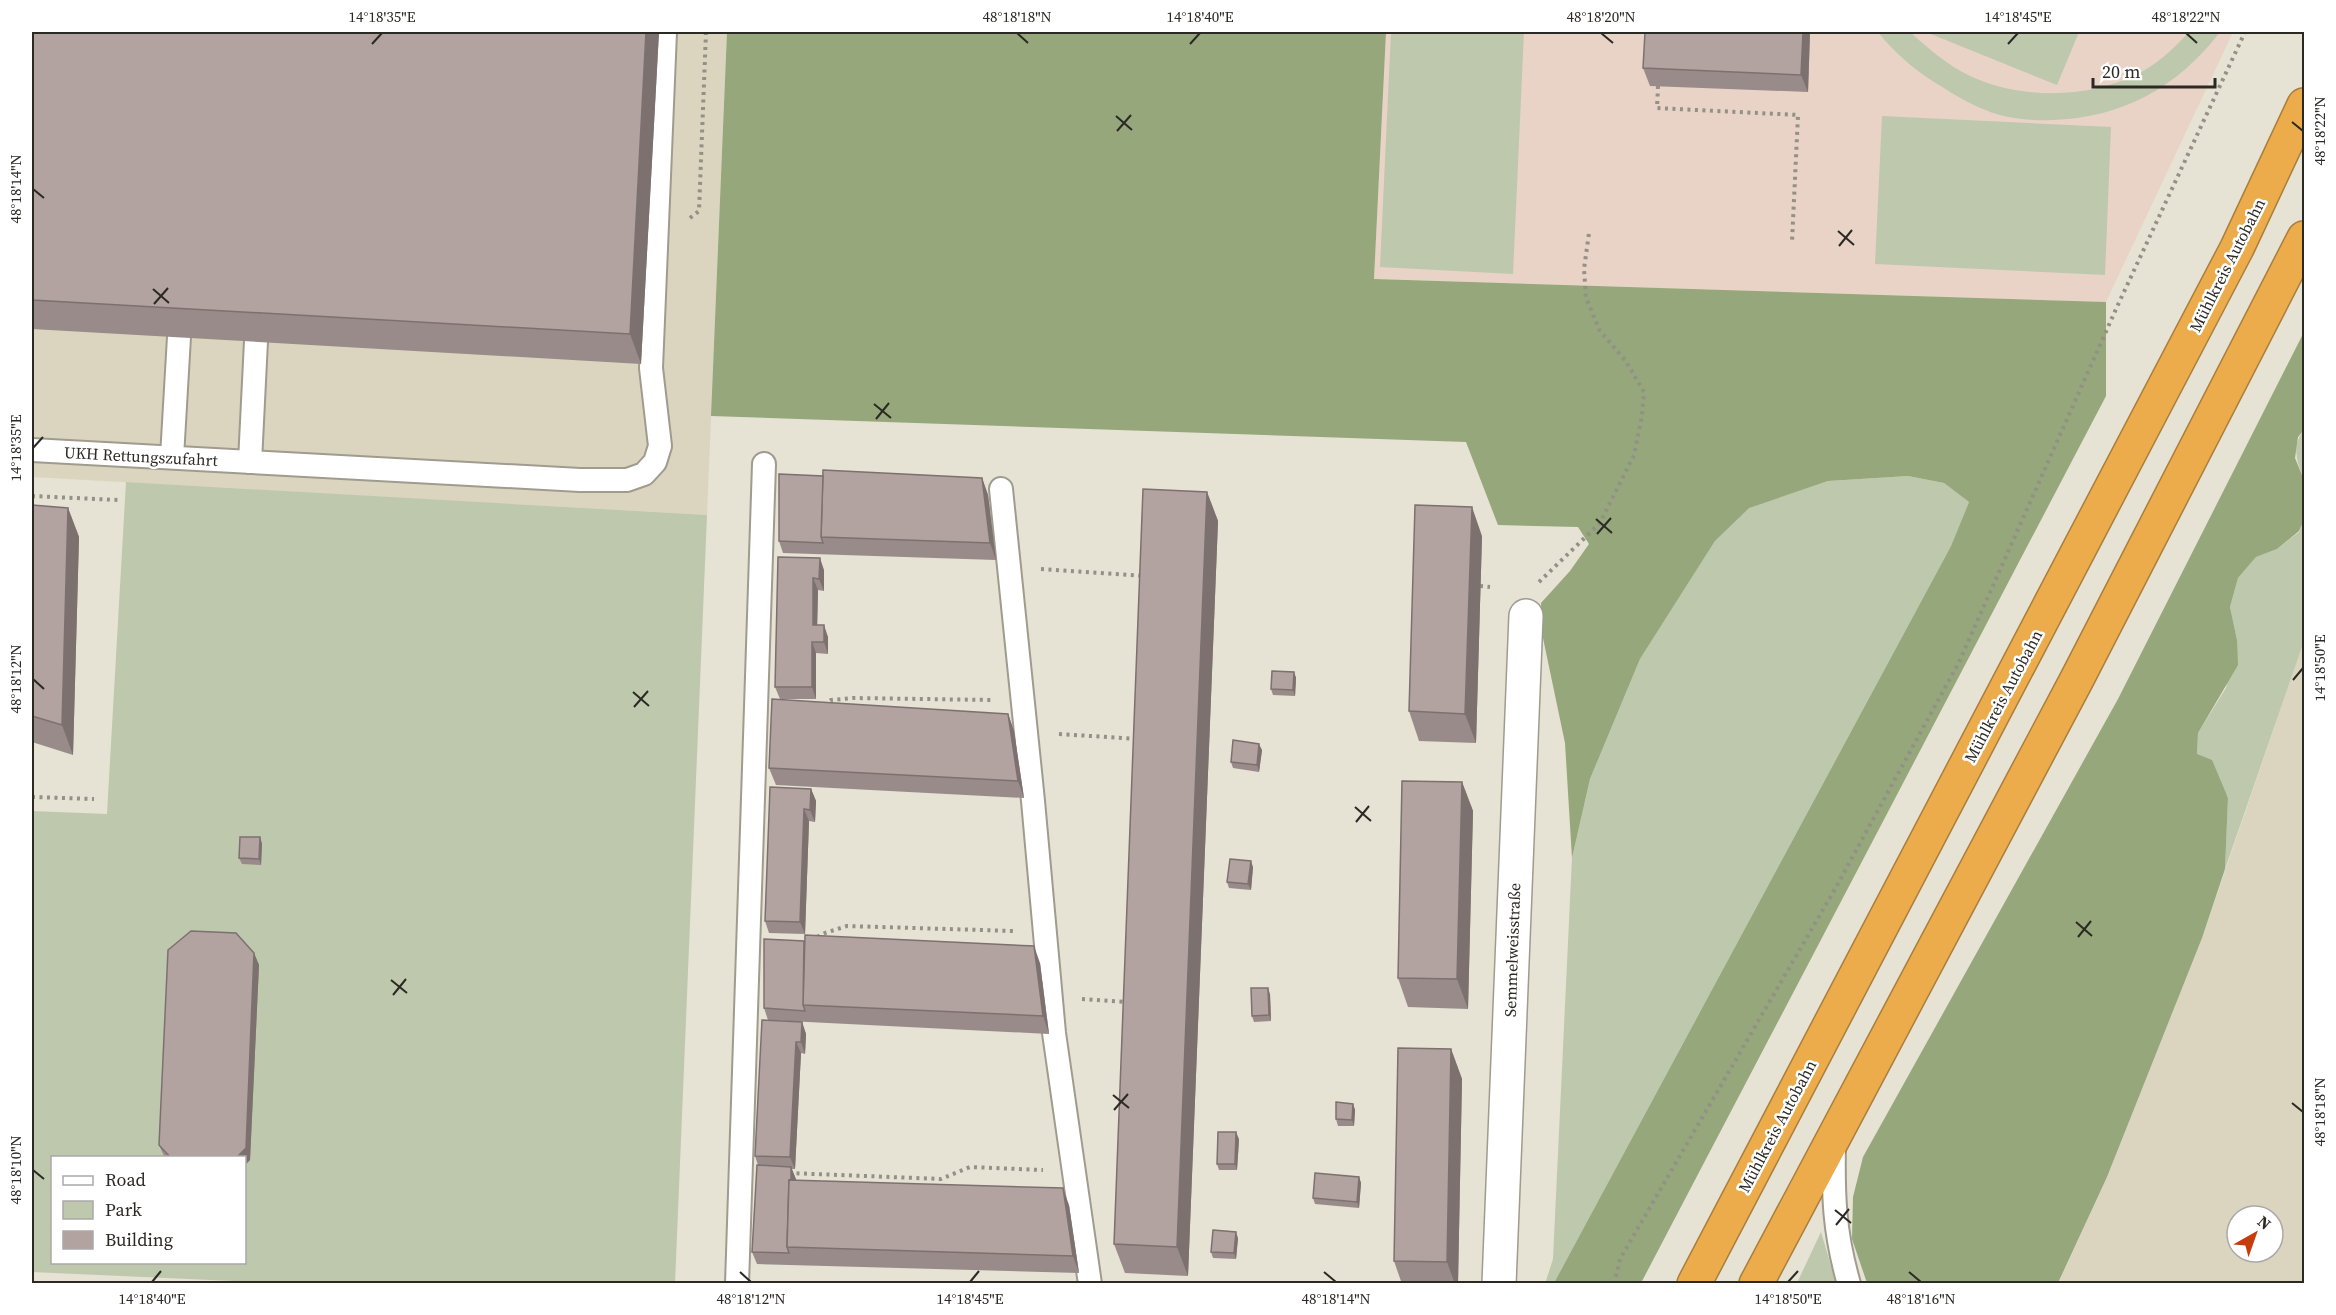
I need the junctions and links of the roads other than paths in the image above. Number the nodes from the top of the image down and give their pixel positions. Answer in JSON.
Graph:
{"nodes":[{"id":1,"x":665,"y":32,"type":"edge"},
{"id":2,"x":2304,"y":105,"type":"edge"},
{"id":3,"x":2304,"y":238,"type":"edge"},
{"id":4,"x":179,"y":337,"type":"edge"},
{"id":5,"x":256,"y":341,"type":"edge"},
{"id":6,"x":32,"y":450,"type":"edge"},
{"id":7,"x":172,"y":457,"type":"junction"},
{"id":8,"x":250,"y":462,"type":"junction"},
{"id":9,"x":764,"y":464,"type":"dead end"},
{"id":10,"x":1001,"y":489,"type":"dead end"},
{"id":11,"x":1526,"y":616,"type":"road end"},
{"id":12,"x":1834,"y":1136,"type":"junction"},
{"id":13,"x":736,"y":1284,"type":"edge"},
{"id":14,"x":1090,"y":1284,"type":"edge"},
{"id":15,"x":1499,"y":1284,"type":"edge"},
{"id":16,"x":1694,"y":1284,"type":"edge"},
{"id":17,"x":1756,"y":1284,"type":"edge"},
{"id":18,"x":1849,"y":1284,"type":"edge"}],
"edges":[{"from":1,"to":8,"type":"lane","name":"UKH Rettungszufahrt"},
{"from":2,"to":16,"type":"highway","name":"Mühlkreis Autobahn"},
{"from":3,"to":12,"type":"highway"},
{"from":4,"to":7,"type":"lane"},
{"from":5,"to":8,"type":"lane"},
{"from":6,"to":7,"type":"lane","name":"UKH Rettungszufahrt"},
{"from":7,"to":8,"type":"lane","name":"UKH Rettungszufahrt"},
{"from":9,"to":13,"type":"lane"},
{"from":10,"to":14,"type":"lane"},
{"from":11,"to":15,"type":"street","name":"Semmelweisstraße"},
{"from":12,"to":17,"type":"highway"},
{"from":12,"to":18,"type":"lane"}]}
